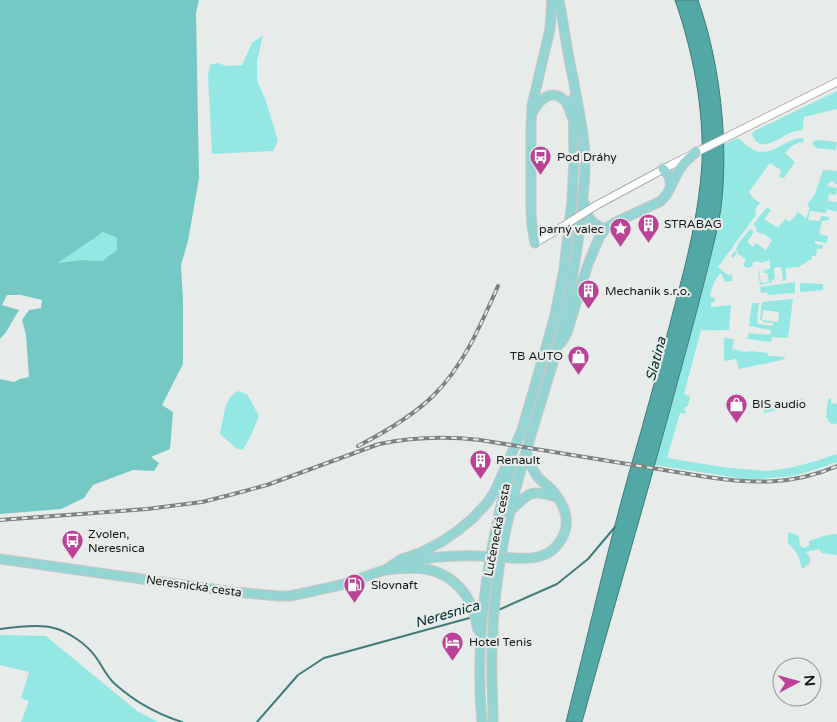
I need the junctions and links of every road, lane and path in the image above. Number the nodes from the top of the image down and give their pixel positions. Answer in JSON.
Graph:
{"nodes":[{"id":1,"x":552,"y":0,"type":"edge"},
{"id":2,"x":559,"y":0,"type":"edge"},
{"id":3,"x":573,"y":79,"type":"junction"},
{"id":4,"x":837,"y":82,"type":"edge"},
{"id":5,"x":532,"y":114,"type":"junction"},
{"id":6,"x":574,"y":129,"type":"junction"},
{"id":7,"x":696,"y":152,"type":"junction"},
{"id":8,"x":663,"y":168,"type":"junction"},
{"id":9,"x":671,"y":188,"type":"junction"},
{"id":10,"x":583,"y":194,"type":"junction"},
{"id":11,"x":606,"y":229,"type":"junction"},
{"id":12,"x":536,"y":243,"type":"joint"},
{"id":13,"x":557,"y":349,"type":"junction"},
{"id":14,"x":522,"y":430,"type":"junction"},
{"id":15,"x":526,"y":452,"type":"junction"},
{"id":16,"x":557,"y":498,"type":"junction"},
{"id":17,"x":510,"y":512,"type":"junction"},
{"id":18,"x":0,"y":559,"type":"edge"},
{"id":19,"x":385,"y":570,"type":"junction"},
{"id":20,"x":480,"y":628,"type":"junction"},
{"id":21,"x":482,"y":722,"type":"edge"},
{"id":22,"x":493,"y":722,"type":"edge"}],
"edges":[{"from":1,"to":5,"type":"main road"},
{"from":2,"to":3,"type":"main road"},
{"from":3,"to":6,"type":"main road"},
{"from":3,"to":10,"type":"main road"},
{"from":4,"to":7,"type":"street"},
{"from":5,"to":6,"type":"main road"},
{"from":5,"to":12,"type":"main road"},
{"from":6,"to":14,"type":"main road"},
{"from":7,"to":8,"type":"street"},
{"from":7,"to":9,"type":"main road"},
{"from":8,"to":9,"type":"main road"},
{"from":8,"to":12,"type":"street","bridge":true},
{"from":9,"to":11,"type":"main road"},
{"from":10,"to":11,"type":"main road"},
{"from":10,"to":13,"type":"main road"},
{"from":11,"to":13,"type":"main road"},
{"from":13,"to":15,"type":"main road","name":"Lučenecká cesta"},
{"from":14,"to":19,"type":"main road"},
{"from":14,"to":20,"type":"main road","name":"Lučenecká cesta"},
{"from":15,"to":16,"type":"main road"},
{"from":15,"to":17,"type":"main road","name":"Lučenecká cesta"},
{"from":16,"to":17,"type":"main road"},
{"from":16,"to":19,"type":"main road","bridge":true},
{"from":17,"to":22,"type":"main road","name":"Lučenecká cesta"},
{"from":18,"to":19,"type":"main road","name":"Neresnická cesta"},
{"from":19,"to":20,"type":"main road"},
{"from":20,"to":21,"type":"main road","name":"Lučenecká cesta"}]}
